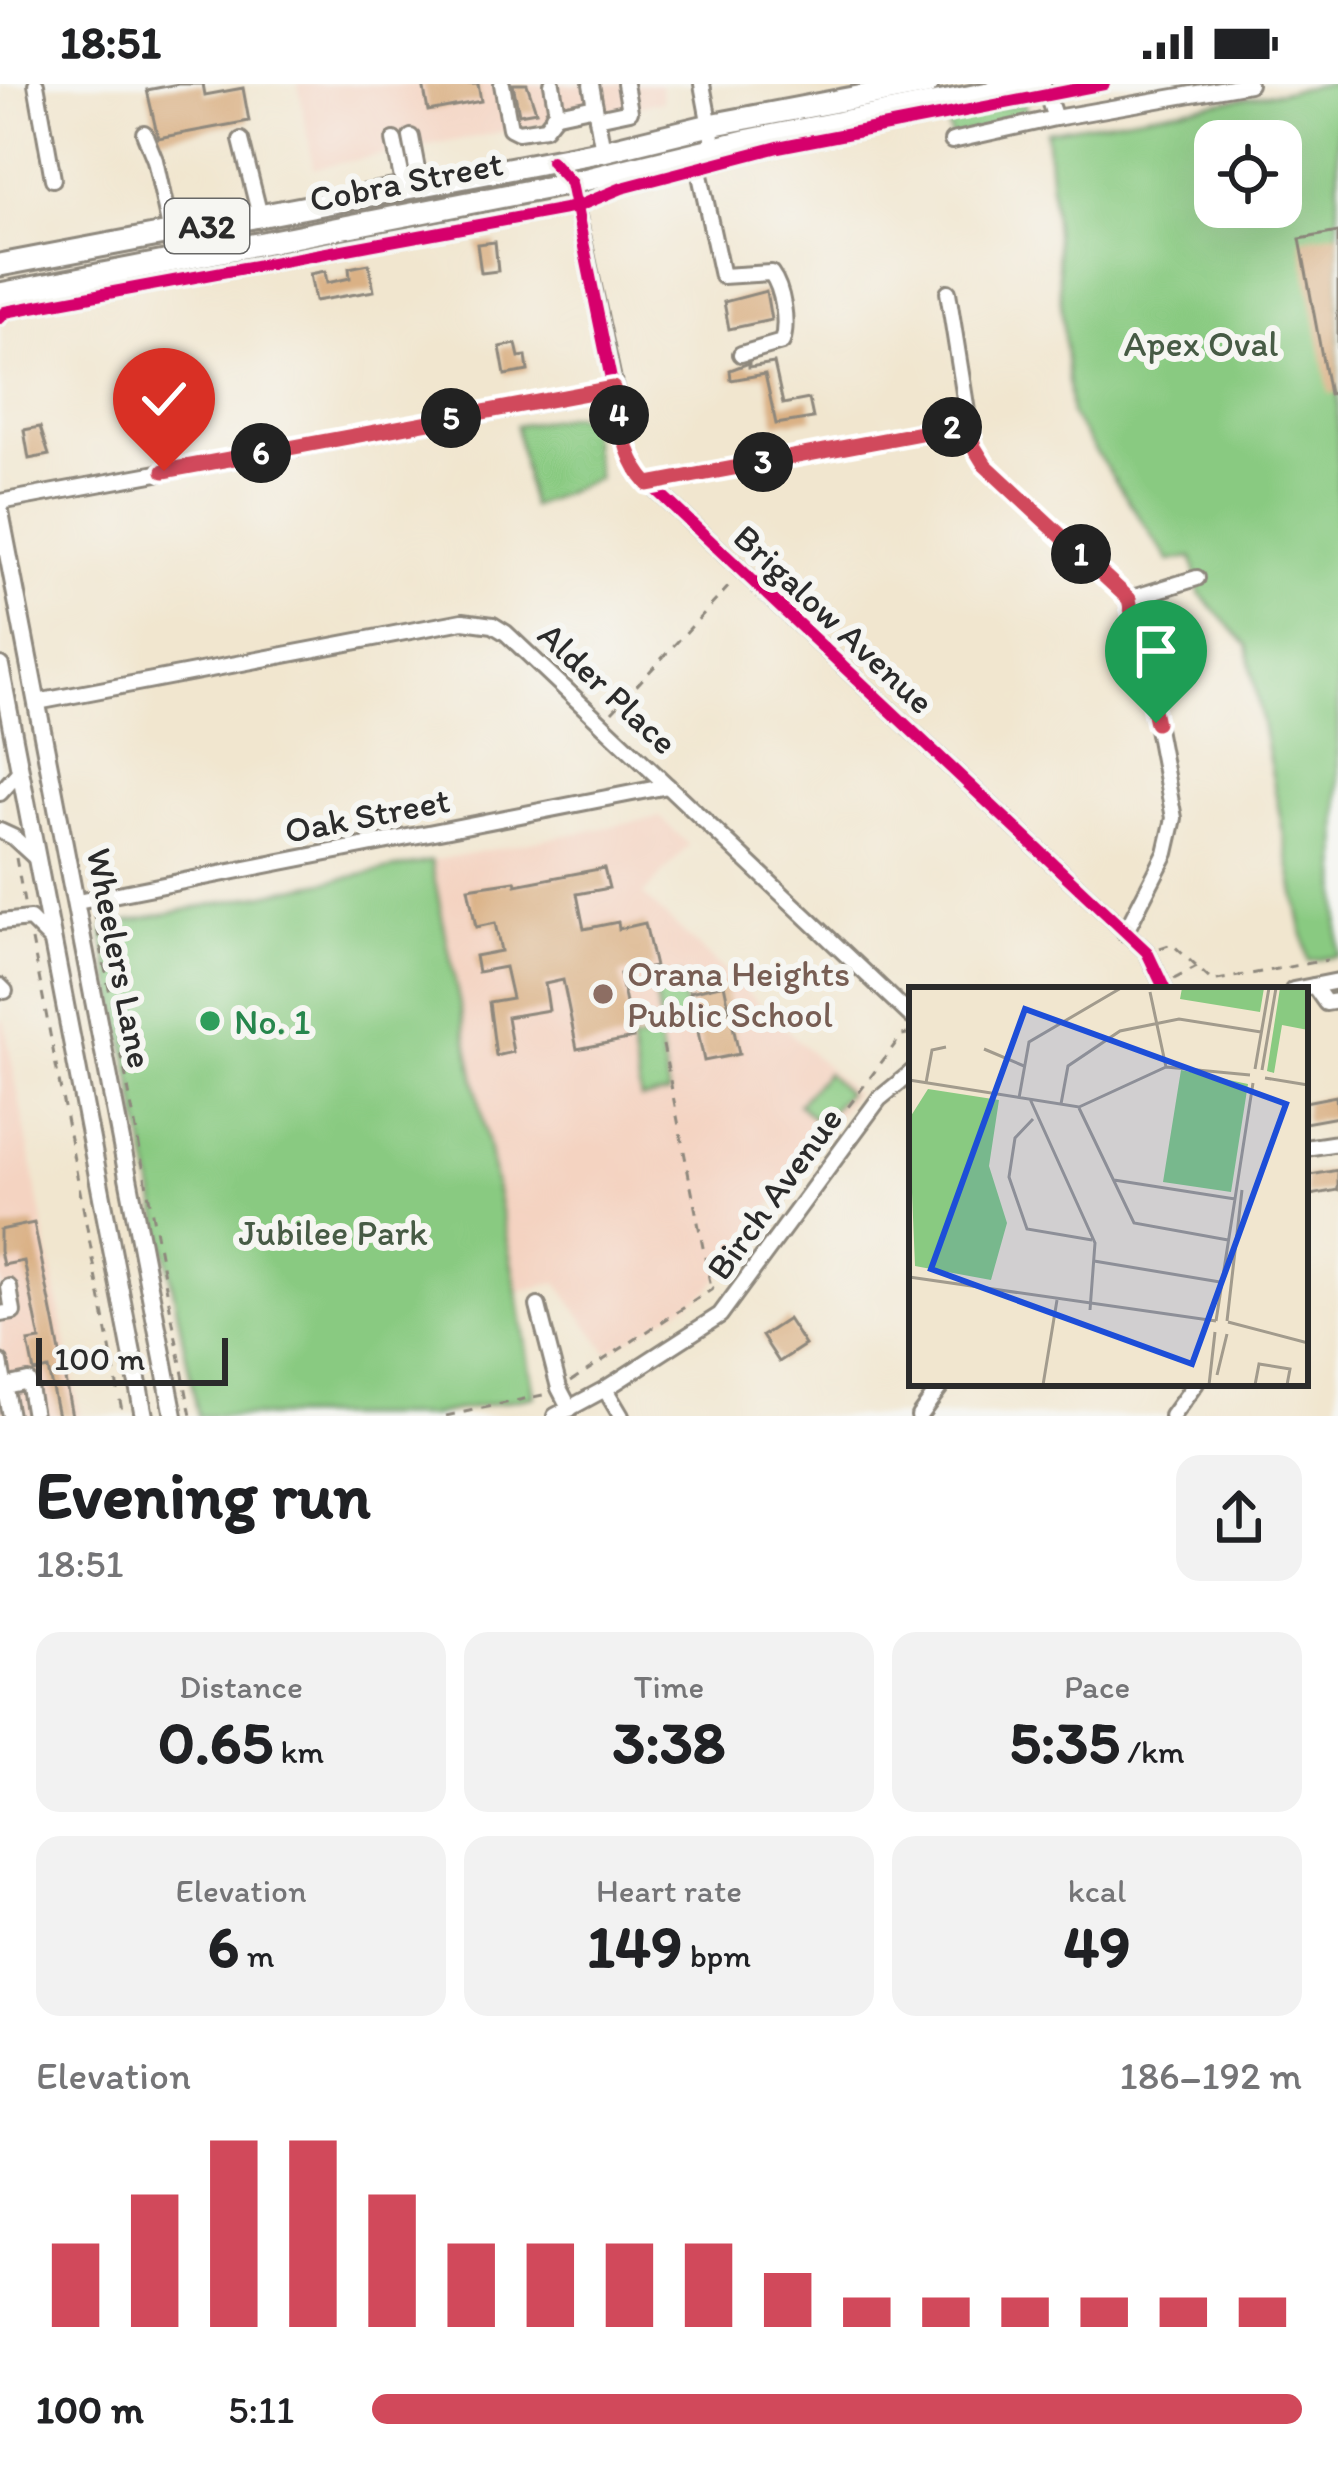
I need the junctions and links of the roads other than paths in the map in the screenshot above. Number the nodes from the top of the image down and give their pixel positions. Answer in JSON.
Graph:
{"nodes":[{"id":1,"x":36,"y":84,"type":"edge"},
{"id":2,"x":502,"y":84,"type":"edge"},
{"id":3,"x":552,"y":84,"type":"edge"},
{"id":4,"x":591,"y":84,"type":"edge"},
{"id":5,"x":625,"y":84,"type":"edge"},
{"id":6,"x":702,"y":84,"type":"edge"},
{"id":7,"x":927,"y":84,"type":"edge"},
{"id":8,"x":1039,"y":84,"type":"edge"},
{"id":9,"x":1249,"y":84,"type":"edge"},
{"id":10,"x":596,"y":112,"type":"junction"},
{"id":11,"x":557,"y":113,"type":"junction"},
{"id":12,"x":1054,"y":118,"type":"junction"},
{"id":13,"x":144,"y":134,"type":"dead end"},
{"id":14,"x":411,"y":137,"type":"dead end"},
{"id":15,"x":241,"y":140,"type":"dead end"},
{"id":16,"x":394,"y":140,"type":"dead end"},
{"id":17,"x":952,"y":141,"type":"dead end"},
{"id":18,"x":706,"y":142,"type":"junction"},
{"id":19,"x":603,"y":151,"type":"junction"},
{"id":20,"x":551,"y":161,"type":"junction"},
{"id":21,"x":53,"y":179,"type":"dead end"},
{"id":22,"x":571,"y":183,"type":"junction"},
{"id":23,"x":412,"y":187,"type":"junction"},
{"id":24,"x":260,"y":216,"type":"junction"},
{"id":25,"x":171,"y":232,"type":"junction"},
{"id":26,"x":0,"y":265,"type":"edge"},
{"id":27,"x":948,"y":292,"type":"dead end"},
{"id":28,"x":0,"y":294,"type":"edge"},
{"id":29,"x":741,"y":354,"type":"dead end"},
{"id":30,"x":613,"y":388,"type":"junction"},
{"id":31,"x":969,"y":424,"type":"junction"},
{"id":32,"x":648,"y":484,"type":"junction"},
{"id":33,"x":0,"y":502,"type":"edge"},
{"id":34,"x":0,"y":512,"type":"edge"},
{"id":35,"x":1197,"y":578,"type":"dead end"},
{"id":36,"x":1129,"y":599,"type":"junction"},
{"id":37,"x":0,"y":666,"type":"edge"},
{"id":38,"x":38,"y":702,"type":"junction"},
{"id":39,"x":19,"y":772,"type":"junction"},
{"id":40,"x":668,"y":787,"type":"junction"},
{"id":41,"x":0,"y":793,"type":"edge"},
{"id":42,"x":6,"y":834,"type":"edge"},
{"id":43,"x":37,"y":858,"type":"junction"},
{"id":44,"x":43,"y":887,"type":"junction"},
{"id":45,"x":84,"y":901,"type":"junction"},
{"id":46,"x":26,"y":917,"type":"junction"},
{"id":47,"x":0,"y":922,"type":"edge"},
{"id":48,"x":1125,"y":933,"type":"junction"},
{"id":49,"x":54,"y":944,"type":"junction"},
{"id":50,"x":1338,"y":981,"type":"edge"},
{"id":51,"x":1314,"y":986,"type":"junction"},
{"id":52,"x":1164,"y":987,"type":"edge"},
{"id":53,"x":1308,"y":987,"type":"edge"},
{"id":54,"x":1338,"y":1001,"type":"edge"},
{"id":55,"x":909,"y":1014,"type":"edge"},
{"id":56,"x":909,"y":1074,"type":"edge"},
{"id":57,"x":1338,"y":1142,"type":"edge"},
{"id":58,"x":1308,"y":1147,"type":"edge"},
{"id":59,"x":9,"y":1287,"type":"dead end"},
{"id":60,"x":538,"y":1306,"type":"dead end"},
{"id":61,"x":0,"y":1314,"type":"edge"},
{"id":62,"x":0,"y":1362,"type":"edge"},
{"id":63,"x":4,"y":1386,"type":"junction"},
{"id":64,"x":941,"y":1386,"type":"edge"},
{"id":65,"x":1194,"y":1386,"type":"edge"},
{"id":66,"x":605,"y":1389,"type":"junction"},
{"id":67,"x":570,"y":1409,"type":"junction"},
{"id":68,"x":10,"y":1416,"type":"edge"},
{"id":69,"x":34,"y":1416,"type":"edge"},
{"id":70,"x":144,"y":1416,"type":"edge"},
{"id":71,"x":174,"y":1416,"type":"edge"},
{"id":72,"x":555,"y":1416,"type":"edge"},
{"id":73,"x":621,"y":1416,"type":"edge"},
{"id":74,"x":919,"y":1416,"type":"edge"},
{"id":75,"x":1172,"y":1416,"type":"edge"}],
"edges":[{"from":1,"to":21,"type":"street"},
{"from":2,"to":11,"type":"street"},
{"from":3,"to":11,"type":"street"},
{"from":4,"to":10,"type":"street"},
{"from":5,"to":10,"type":"street"},
{"from":6,"to":18,"type":"street"},
{"from":7,"to":18,"type":"highway","name":"Cobra Street","number":"A32"},
{"from":8,"to":12,"type":"street"},
{"from":8,"to":18,"type":"highway","name":"Cobra Street","number":"A32"},
{"from":9,"to":12,"type":"street"},
{"from":10,"to":11,"type":"street"},
{"from":10,"to":19,"type":"street"},
{"from":12,"to":17,"type":"street"},
{"from":13,"to":25,"type":"street"},
{"from":14,"to":23,"type":"street"},
{"from":15,"to":24,"type":"street"},
{"from":16,"to":23,"type":"street"},
{"from":18,"to":19,"type":"highway","name":"Cobra Street","number":"A32"},
{"from":18,"to":22,"type":"highway","name":"Cobra Street","number":"A32"},
{"from":18,"to":29,"type":"street"},
{"from":19,"to":20,"type":"highway","name":"Cobra Street","number":"A32"},
{"from":20,"to":22,"type":"street"},
{"from":20,"to":23,"type":"highway","name":"Cobra Street","number":"A32"},
{"from":22,"to":28,"type":"highway","name":"Cobra Street","number":"A32"},
{"from":22,"to":30,"type":"street","name":"Brigalow Avenue"},
{"from":23,"to":24,"type":"highway","name":"Cobra Street","number":"A32"},
{"from":24,"to":25,"type":"highway","name":"Cobra Street","number":"A32"},
{"from":25,"to":26,"type":"highway","name":"Cobra Street","number":"A32"},
{"from":27,"to":31,"type":"street"},
{"from":30,"to":32,"type":"street","name":"Brigalow Avenue"},
{"from":30,"to":33,"type":"street"},
{"from":31,"to":32,"type":"street"},
{"from":31,"to":36,"type":"street"},
{"from":32,"to":48,"type":"street","name":"Brigalow Avenue"},
{"from":34,"to":38,"type":"main road","name":"Wheelers Lane"},
{"from":35,"to":36,"type":"street"},
{"from":36,"to":48,"type":"street"},
{"from":37,"to":39,"type":"main road","name":"Wheelers Lane"},
{"from":38,"to":40,"type":"street","name":"Alder Place"},
{"from":38,"to":45,"type":"main road","name":"Wheelers Lane"},
{"from":39,"to":41,"type":"street"},
{"from":39,"to":43,"type":"main road","name":"Wheelers Lane"},
{"from":40,"to":45,"type":"street","name":"Oak Street"},
{"from":40,"to":55,"type":"street","name":"Alder Place"},
{"from":42,"to":43,"type":"street"},
{"from":43,"to":44,"type":"main road","name":"Wheelers Lane"},
{"from":44,"to":46,"type":"street"},
{"from":44,"to":49,"type":"main road","name":"Wheelers Lane"},
{"from":45,"to":71,"type":"main road","name":"Wheelers Lane"},
{"from":46,"to":47,"type":"street"},
{"from":46,"to":49,"type":"street"},
{"from":48,"to":52,"type":"street","name":"Brigalow Avenue"},
{"from":49,"to":70,"type":"main road","name":"Wheelers Lane"},
{"from":50,"to":51,"type":"street"},
{"from":51,"to":53,"type":"street"},
{"from":51,"to":54,"type":"street"},
{"from":56,"to":66,"type":"street","name":"Birch Avenue"},
{"from":57,"to":58,"type":"street"},
{"from":59,"to":61,"type":"street"},
{"from":60,"to":67,"type":"street"},
{"from":62,"to":63,"type":"street"},
{"from":63,"to":68,"type":"street"},
{"from":63,"to":69,"type":"street"},
{"from":64,"to":74,"type":"street"},
{"from":65,"to":75,"type":"street"},
{"from":66,"to":67,"type":"street","name":"Birch Avenue"},
{"from":66,"to":73,"type":"street"},
{"from":67,"to":72,"type":"street","name":"Birch Avenue"}]}
